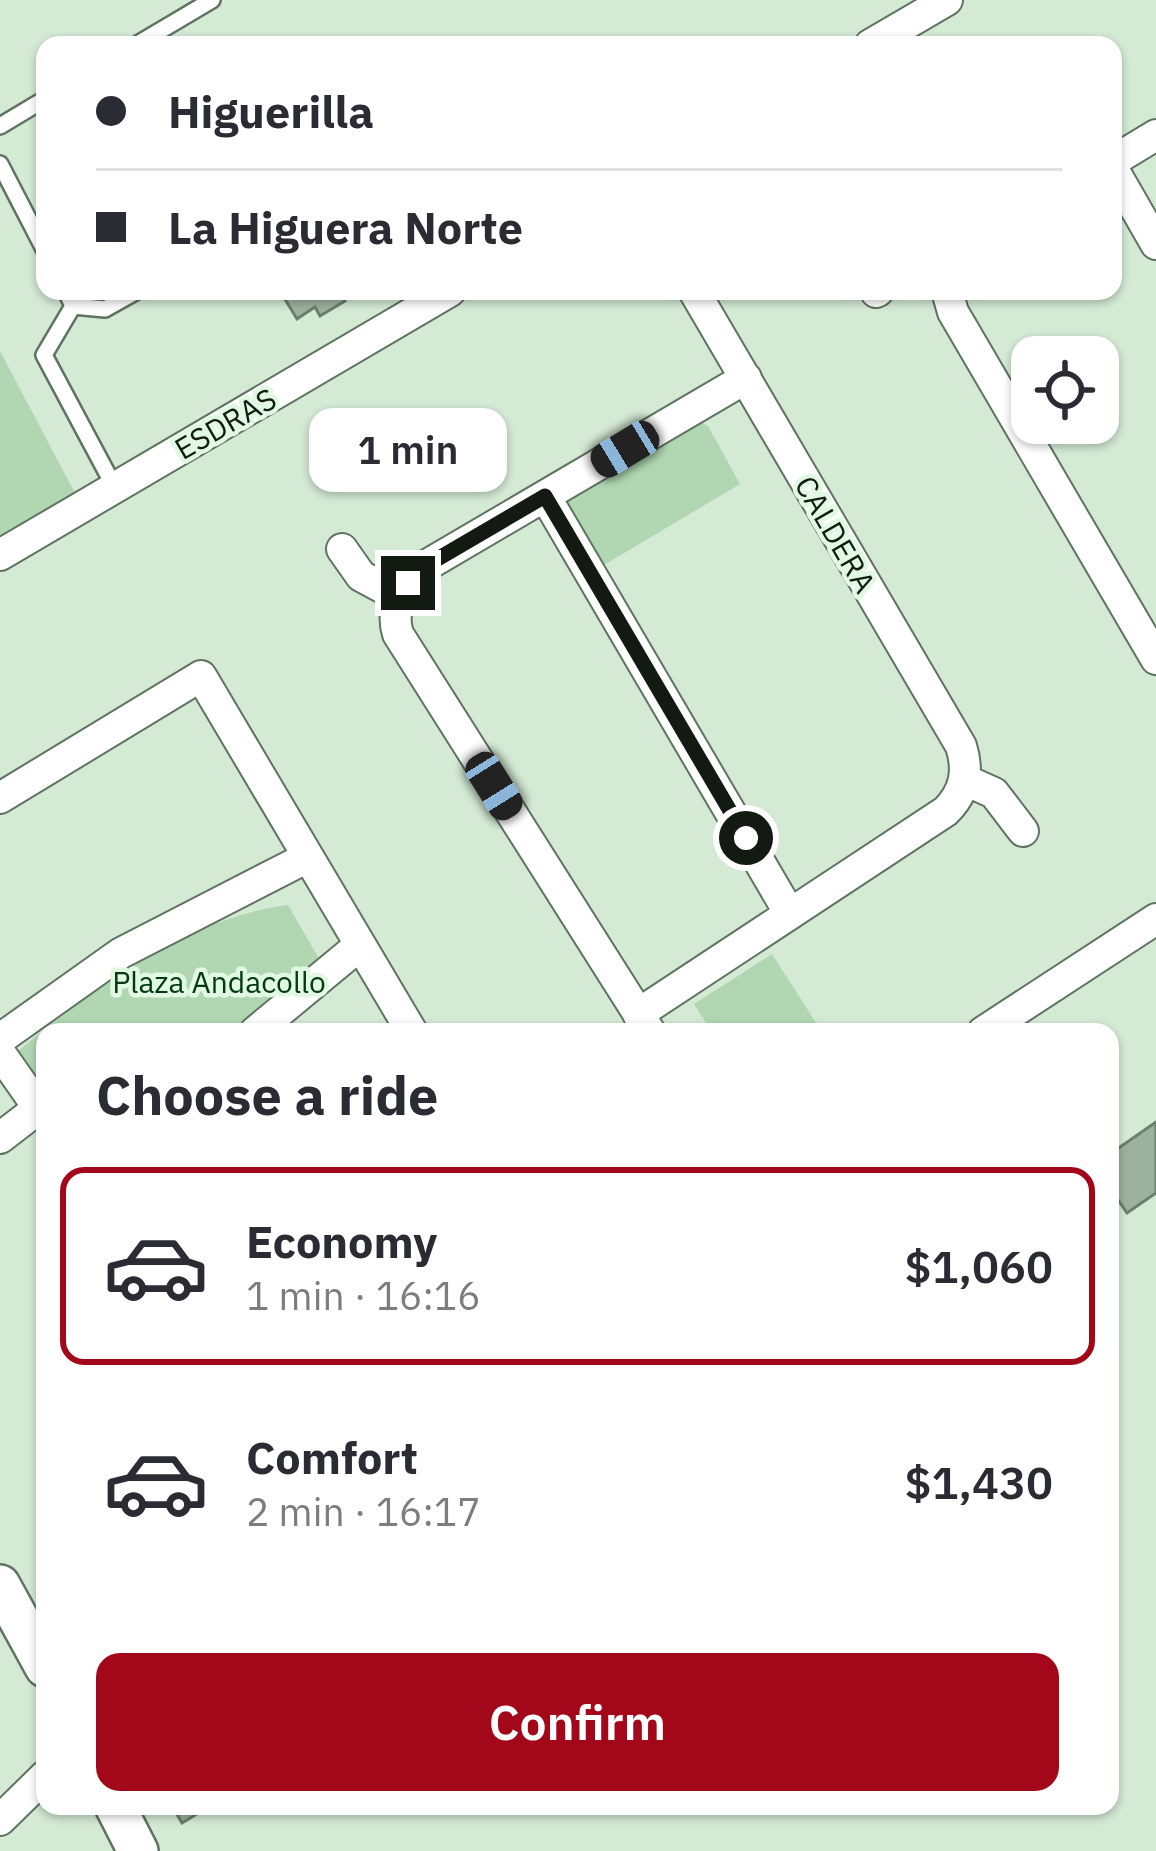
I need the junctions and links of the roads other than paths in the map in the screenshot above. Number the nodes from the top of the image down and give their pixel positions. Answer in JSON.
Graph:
{"nodes":[{"id":1,"x":212,"y":0,"type":"edge"},
{"id":2,"x":947,"y":0,"type":"edge"},
{"id":3,"x":151,"y":36,"type":"edge"},
{"id":4,"x":885,"y":36,"type":"edge"},
{"id":5,"x":36,"y":104,"type":"edge"},
{"id":6,"x":0,"y":126,"type":"edge"},
{"id":7,"x":1156,"y":136,"type":"edge"},
{"id":8,"x":1122,"y":159,"type":"edge"},
{"id":9,"x":0,"y":164,"type":"edge"},
{"id":10,"x":1122,"y":182,"type":"edge"},
{"id":11,"x":36,"y":234,"type":"edge"},
{"id":12,"x":1156,"y":244,"type":"edge"},
{"id":13,"x":68,"y":300,"type":"edge"},
{"id":14,"x":76,"y":300,"type":"edge"},
{"id":15,"x":120,"y":300,"type":"edge"},
{"id":16,"x":435,"y":300,"type":"edge"},
{"id":17,"x":699,"y":300,"type":"edge"},
{"id":18,"x":950,"y":300,"type":"edge"},
{"id":19,"x":746,"y":378,"type":"junction"},
{"id":20,"x":115,"y":488,"type":"junction"},
{"id":21,"x":545,"y":496,"type":"junction"},
{"id":22,"x":342,"y":549,"type":"dead end"},
{"id":23,"x":0,"y":555,"type":"edge"},
{"id":24,"x":400,"y":597,"type":"junction"},
{"id":25,"x":1156,"y":658,"type":"edge"},
{"id":26,"x":965,"y":780,"type":"junction"},
{"id":27,"x":0,"y":798,"type":"edge"},
{"id":28,"x":1023,"y":831,"type":"dead end"},
{"id":29,"x":308,"y":857,"type":"junction"},
{"id":30,"x":790,"y":914,"type":"junction"},
{"id":31,"x":1156,"y":919,"type":"edge"},
{"id":32,"x":360,"y":945,"type":"junction"},
{"id":33,"x":266,"y":1023,"type":"edge"},
{"id":34,"x":407,"y":1023,"type":"edge"},
{"id":35,"x":644,"y":1023,"type":"edge"},
{"id":36,"x":997,"y":1023,"type":"edge"},
{"id":37,"x":0,"y":1039,"type":"edge"},
{"id":38,"x":0,"y":1053,"type":"edge"},
{"id":39,"x":36,"y":1104,"type":"edge"},
{"id":40,"x":36,"y":1116,"type":"edge"},
{"id":41,"x":0,"y":1138,"type":"edge"},
{"id":42,"x":0,"y":1585,"type":"edge"},
{"id":43,"x":36,"y":1643,"type":"edge"},
{"id":44,"x":36,"y":1785,"type":"edge"},
{"id":45,"x":120,"y":1815,"type":"edge"},
{"id":46,"x":0,"y":1820,"type":"edge"},
{"id":47,"x":138,"y":1851,"type":"edge"}],
"edges":[{"from":1,"to":3,"type":"lane"},
{"from":2,"to":4,"type":"street"},
{"from":5,"to":6,"type":"lane"},
{"from":7,"to":8,"type":"street"},
{"from":9,"to":11,"type":"lane"},
{"from":10,"to":12,"type":"street"},
{"from":13,"to":20,"type":"lane"},
{"from":14,"to":15,"type":"lane"},
{"from":16,"to":20,"type":"street","name":"ESDRAS"},
{"from":17,"to":19,"type":"street","name":"CALDERA"},
{"from":18,"to":25,"type":"street"},
{"from":19,"to":21,"type":"street"},
{"from":19,"to":26,"type":"street","name":"CALDERA"},
{"from":20,"to":23,"type":"street","name":"ESDRAS"},
{"from":21,"to":24,"type":"street"},
{"from":21,"to":30,"type":"street"},
{"from":22,"to":24,"type":"street"},
{"from":24,"to":35,"type":"street"},
{"from":26,"to":28,"type":"street"},
{"from":26,"to":30,"type":"street"},
{"from":27,"to":29,"type":"street"},
{"from":29,"to":32,"type":"street"},
{"from":29,"to":37,"type":"street"},
{"from":30,"to":35,"type":"street"},
{"from":31,"to":36,"type":"street"},
{"from":32,"to":33,"type":"street"},
{"from":32,"to":34,"type":"street"},
{"from":38,"to":39,"type":"street"},
{"from":40,"to":41,"type":"street"},
{"from":42,"to":43,"type":"street"},
{"from":44,"to":46,"type":"street"},
{"from":45,"to":47,"type":"street"}]}
